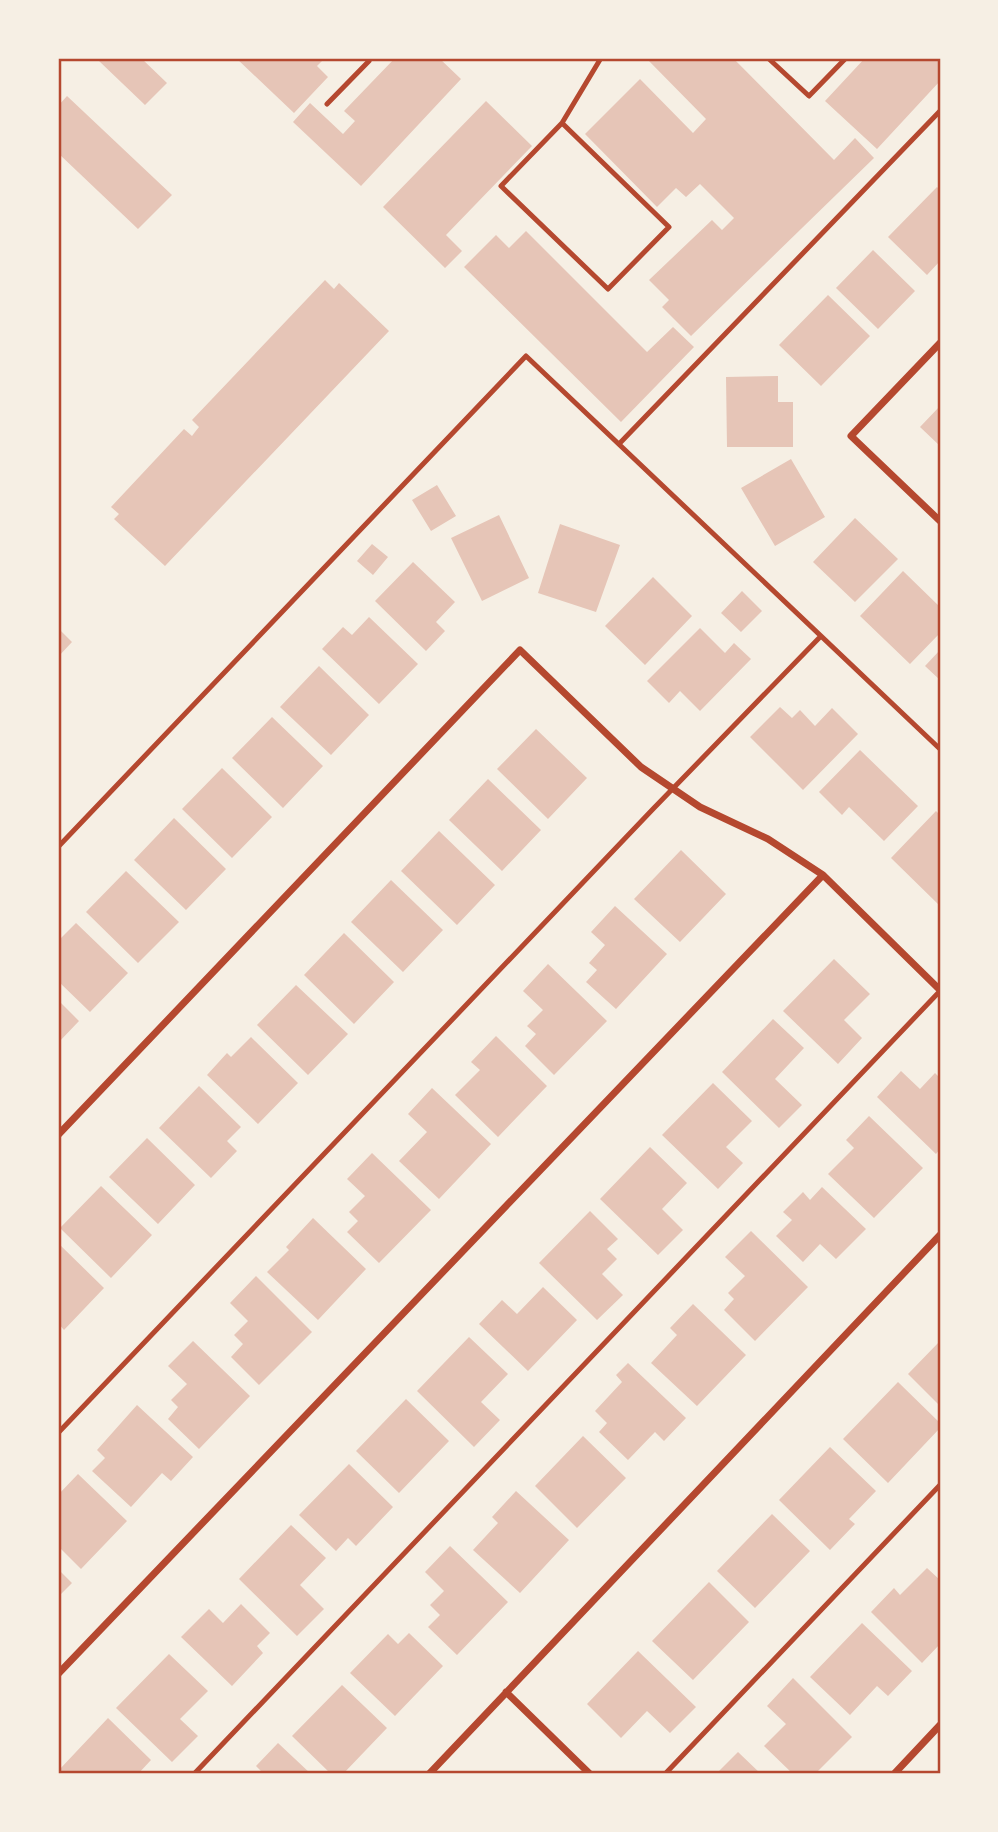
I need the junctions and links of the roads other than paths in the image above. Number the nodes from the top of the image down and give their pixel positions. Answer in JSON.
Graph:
{"nodes":[{"id":1,"x":601,"y":58,"type":"edge"},
{"id":2,"x":768,"y":58,"type":"edge"},
{"id":3,"x":846,"y":58,"type":"edge"},
{"id":4,"x":369,"y":59,"type":"edge"},
{"id":5,"x":327,"y":104,"type":"dead end"},
{"id":6,"x":940,"y":111,"type":"edge"},
{"id":7,"x":562,"y":123,"type":"junction"},
{"id":8,"x":940,"y":343,"type":"edge"},
{"id":9,"x":619,"y":444,"type":"junction"},
{"id":10,"x":940,"y":521,"type":"edge"},
{"id":11,"x":821,"y":636,"type":"junction"},
{"id":12,"x":940,"y":748,"type":"edge"},
{"id":13,"x":672,"y":788,"type":"junction"},
{"id":14,"x":58,"y":847,"type":"edge"},
{"id":15,"x":823,"y":875,"type":"junction"},
{"id":16,"x":940,"y":990,"type":"edge"},
{"id":17,"x":58,"y":1135,"type":"edge"},
{"id":18,"x":940,"y":1235,"type":"edge"},
{"id":19,"x":58,"y":1433,"type":"edge"},
{"id":20,"x":940,"y":1485,"type":"edge"},
{"id":21,"x":58,"y":1674,"type":"edge"},
{"id":22,"x":506,"y":1692,"type":"junction"},
{"id":23,"x":940,"y":1726,"type":"edge"},
{"id":24,"x":194,"y":1774,"type":"edge"},
{"id":25,"x":429,"y":1774,"type":"edge"},
{"id":26,"x":590,"y":1774,"type":"edge"},
{"id":27,"x":665,"y":1774,"type":"edge"},
{"id":28,"x":894,"y":1774,"type":"edge"}],
"edges":[{"from":1,"to":7,"type":"lane"},
{"from":2,"to":3,"type":"lane"},
{"from":4,"to":5,"type":"lane"},
{"from":6,"to":9,"type":"lane"},
{"from":7,"to":7,"type":"lane"},
{"from":8,"to":10,"type":"street"},
{"from":9,"to":11,"type":"lane"},
{"from":9,"to":14,"type":"lane"},
{"from":11,"to":12,"type":"lane"},
{"from":11,"to":13,"type":"lane"},
{"from":13,"to":15,"type":"street"},
{"from":13,"to":17,"type":"street"},
{"from":13,"to":19,"type":"lane"},
{"from":15,"to":16,"type":"street"},
{"from":15,"to":21,"type":"street"},
{"from":16,"to":24,"type":"lane"},
{"from":18,"to":22,"type":"street"},
{"from":20,"to":27,"type":"lane"},
{"from":22,"to":25,"type":"street"},
{"from":22,"to":26,"type":"street"},
{"from":23,"to":28,"type":"street"}]}
